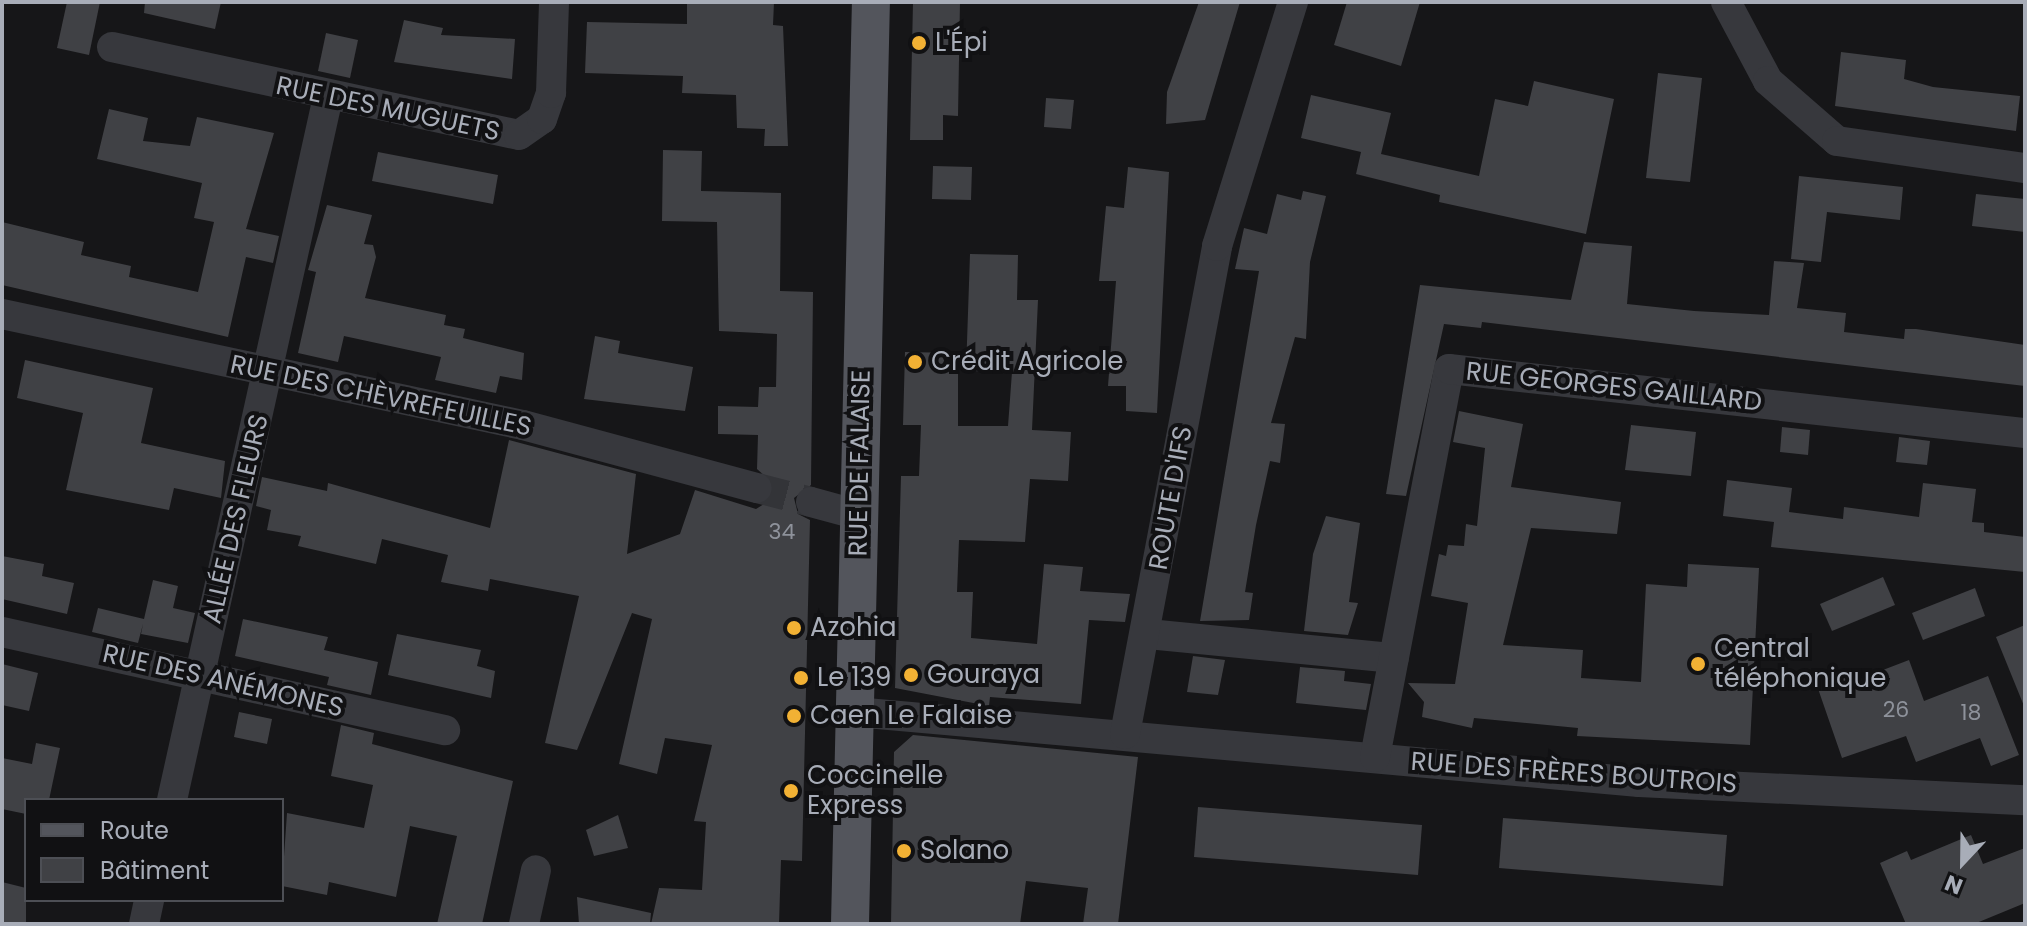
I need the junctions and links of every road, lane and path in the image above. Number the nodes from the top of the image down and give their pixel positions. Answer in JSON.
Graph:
{"nodes":[{"id":1,"x":554,"y":2,"type":"edge"},
{"id":2,"x":871,"y":2,"type":"edge"},
{"id":3,"x":1293,"y":2,"type":"edge"},
{"id":4,"x":1726,"y":2,"type":"edge"},
{"id":5,"x":112,"y":47,"type":"dead end"},
{"id":6,"x":328,"y":97,"type":"junction"},
{"id":7,"x":2025,"y":168,"type":"edge"},
{"id":8,"x":2,"y":314,"type":"edge"},
{"id":9,"x":270,"y":372,"type":"junction"},
{"id":10,"x":2025,"y":433,"type":"edge"},
{"id":11,"x":757,"y":488,"type":"tunnel mouth"},
{"id":12,"x":811,"y":502,"type":"tunnel mouth"},
{"id":13,"x":859,"y":515,"type":"junction"},
{"id":14,"x":2,"y":632,"type":"edge"},
{"id":15,"x":1148,"y":634,"type":"junction"},
{"id":16,"x":1394,"y":658,"type":"junction"},
{"id":17,"x":200,"y":676,"type":"junction"},
{"id":18,"x":855,"y":712,"type":"junction"},
{"id":19,"x":445,"y":730,"type":"dead end"},
{"id":20,"x":1125,"y":734,"type":"junction"},
{"id":21,"x":1375,"y":757,"type":"junction"},
{"id":22,"x":172,"y":798,"type":"edge"},
{"id":23,"x":2025,"y":800,"type":"edge"},
{"id":24,"x":536,"y":870,"type":"dead end"},
{"id":25,"x":149,"y":902,"type":"edge"},
{"id":26,"x":144,"y":924,"type":"edge"},
{"id":27,"x":524,"y":924,"type":"edge"},
{"id":28,"x":850,"y":924,"type":"edge"}],
"edges":[{"from":1,"to":6,"type":"street","name":"RUE DES MUGUETS"},
{"from":2,"to":13,"type":"main road","name":"RUE DE FALAISE"},
{"from":3,"to":15,"type":"street","name":"ROUTE D'IFS"},
{"from":4,"to":7,"type":"street"},
{"from":5,"to":6,"type":"street","name":"RUE DES MUGUETS"},
{"from":6,"to":9,"type":"street","name":"ALLÉE DES FLEURS"},
{"from":8,"to":9,"type":"street","name":"RUE DES CHÈVREFEUILLES"},
{"from":9,"to":11,"type":"street","name":"RUE DES CHÈVREFEUILLES"},
{"from":9,"to":17,"type":"street","name":"ALLÉE DES FLEURS"},
{"from":10,"to":16,"type":"street","name":"RUE GEORGES GAILLARD"},
{"from":12,"to":13,"type":"street"},
{"from":13,"to":18,"type":"main road","name":"RUE DE FALAISE"},
{"from":14,"to":17,"type":"street","name":"RUE DES ANÉMONES"},
{"from":15,"to":16,"type":"street"},
{"from":15,"to":20,"type":"street","name":"ROUTE D'IFS"},
{"from":16,"to":21,"type":"street","name":"RUE GEORGES GAILLARD"},
{"from":17,"to":19,"type":"street","name":"RUE DES ANÉMONES"},
{"from":17,"to":22,"type":"street","name":"ALLÉE DES FLEURS"},
{"from":18,"to":20,"type":"street"},
{"from":18,"to":28,"type":"main road","name":"RUE DE FALAISE"},
{"from":20,"to":21,"type":"street","name":"RUE DES FRÈRES BOUTROIS"},
{"from":21,"to":23,"type":"street","name":"RUE DES FRÈRES BOUTROIS"},
{"from":24,"to":27,"type":"street"},
{"from":25,"to":26,"type":"street"}]}
